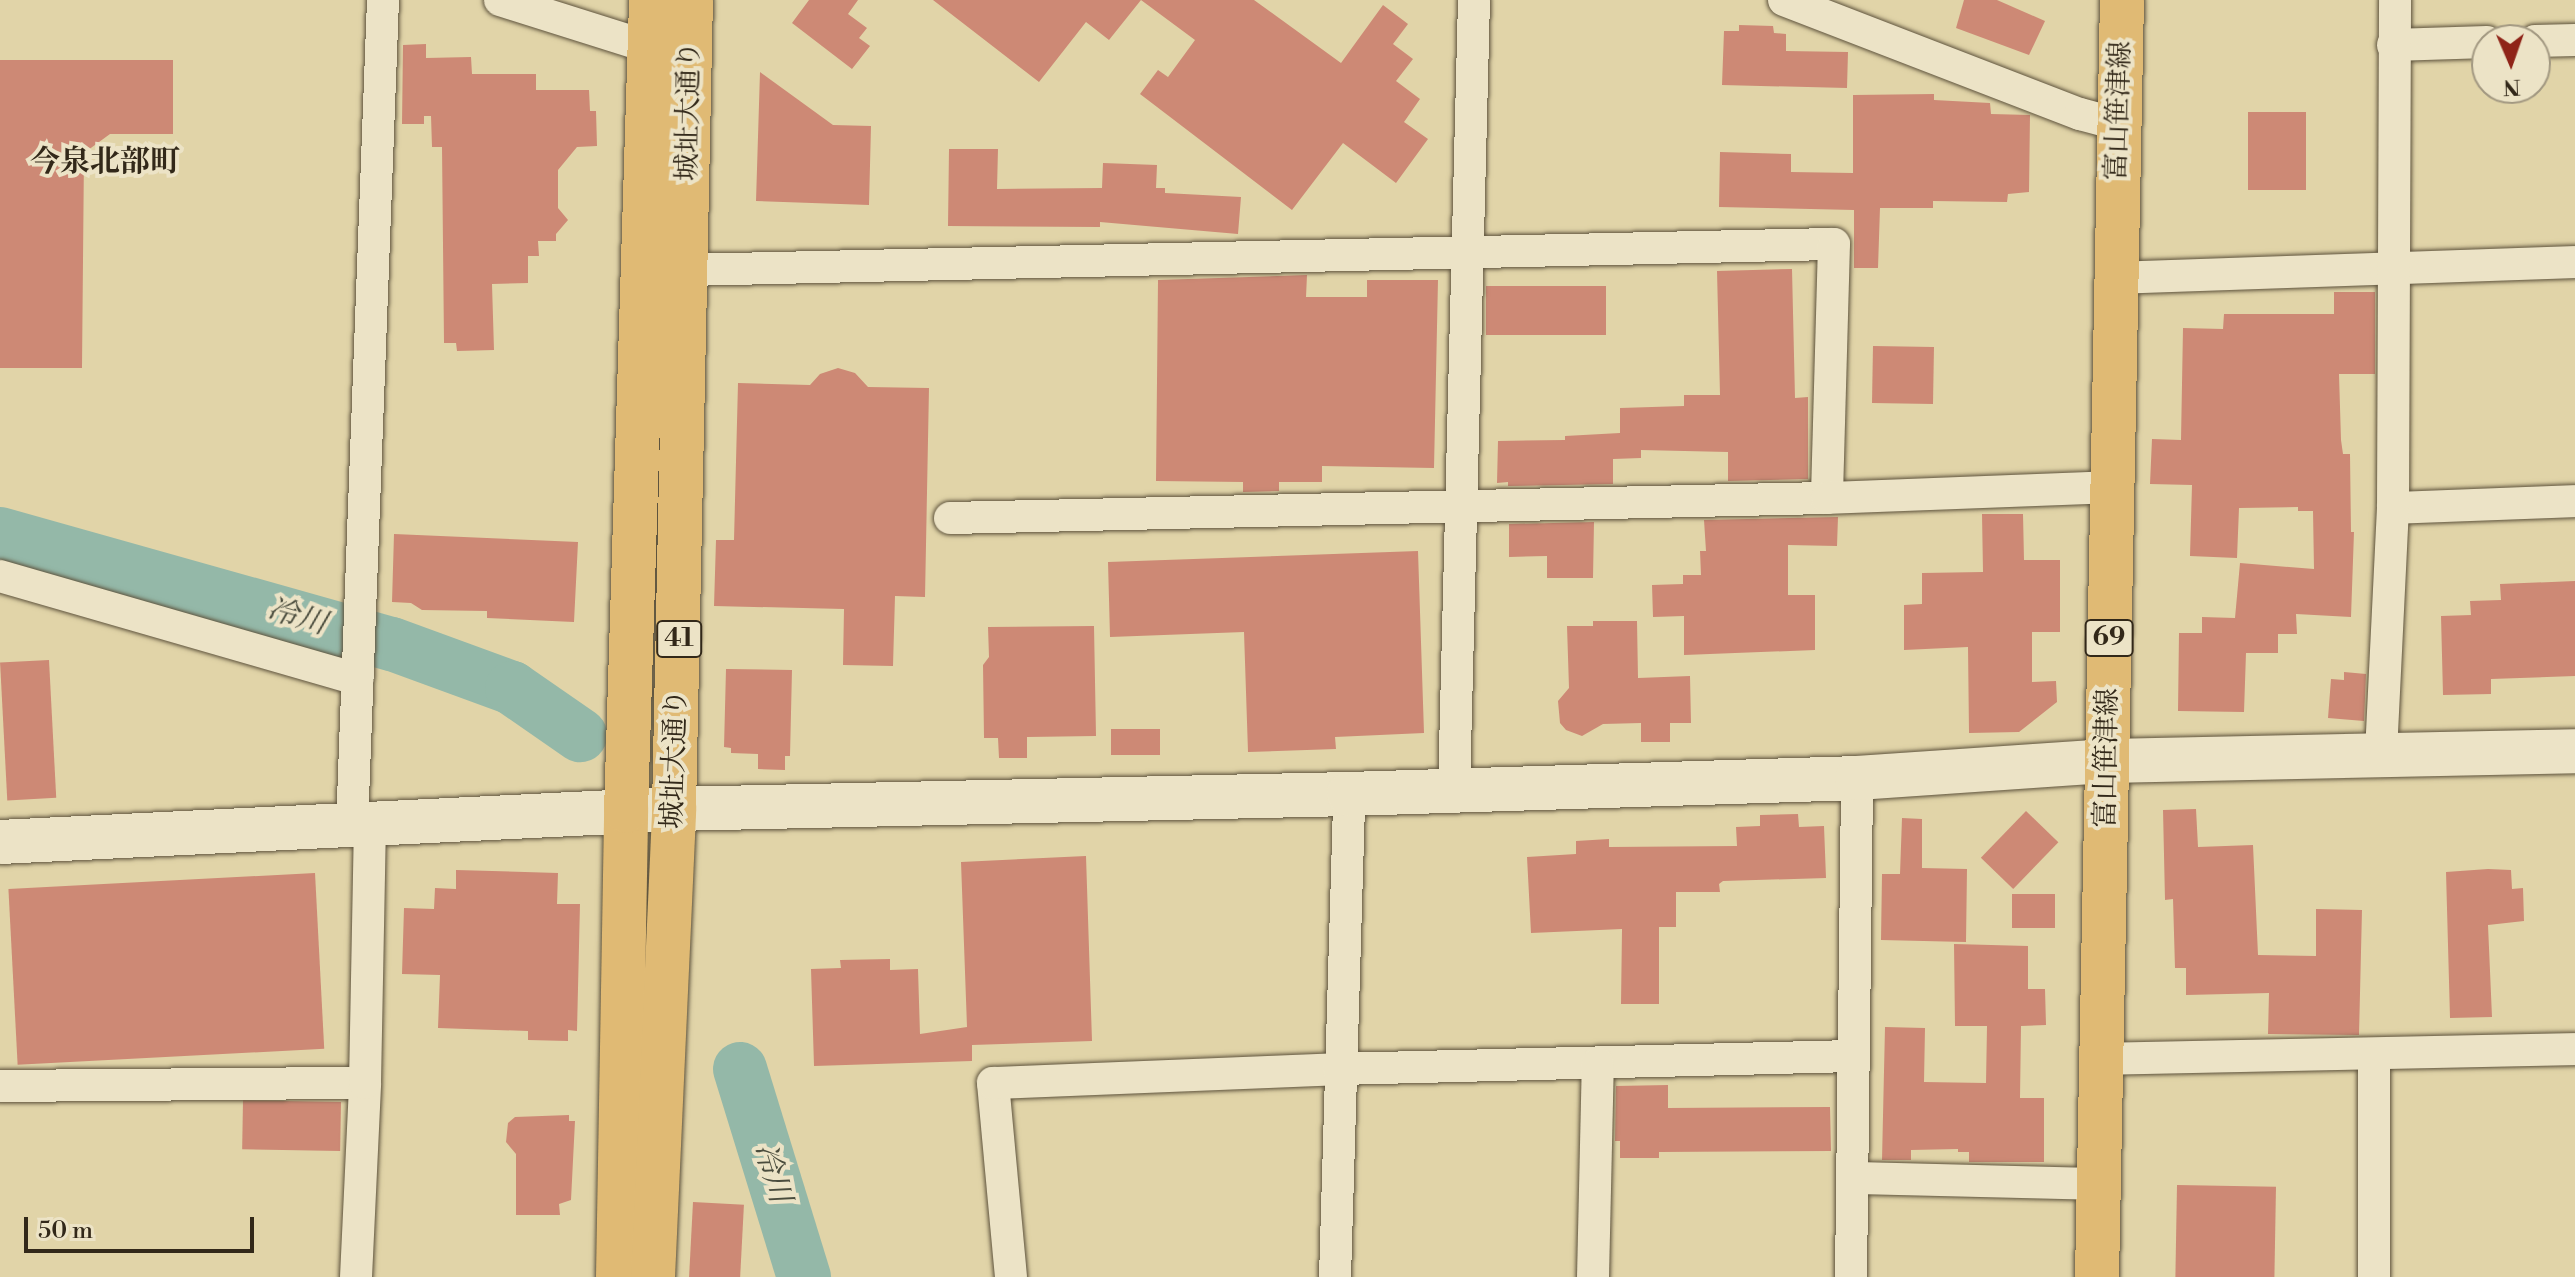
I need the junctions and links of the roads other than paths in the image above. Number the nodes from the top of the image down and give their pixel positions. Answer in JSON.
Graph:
{"nodes":[{"id":1,"x":383,"y":0,"type":"edge"},
{"id":2,"x":500,"y":0,"type":"edge"},
{"id":3,"x":651,"y":0,"type":"edge"},
{"id":4,"x":691,"y":0,"type":"edge"},
{"id":5,"x":1474,"y":0,"type":"edge"},
{"id":6,"x":1784,"y":0,"type":"edge"},
{"id":7,"x":2122,"y":0,"type":"edge"},
{"id":8,"x":2395,"y":0,"type":"edge"},
{"id":9,"x":1840,"y":9,"type":"edge"},
{"id":10,"x":2575,"y":40,"type":"edge"},
{"id":11,"x":2551,"y":41,"type":"edge"},
{"id":12,"x":2471,"y":43,"type":"edge"},
{"id":13,"x":2393,"y":45,"type":"junction"},
{"id":14,"x":649,"y":47,"type":"junction"},
{"id":15,"x":2118,"y":124,"type":"junction"},
{"id":16,"x":1467,"y":252,"type":"junction"},
{"id":17,"x":2575,"y":262,"type":"edge"},
{"id":18,"x":686,"y":270,"type":"junction"},
{"id":19,"x":2392,"y":270,"type":"junction"},
{"id":20,"x":2115,"y":278,"type":"junction"},
{"id":21,"x":2112,"y":487,"type":"junction"},
{"id":22,"x":1827,"y":498,"type":"junction"},
{"id":23,"x":2575,"y":501,"type":"edge"},
{"id":24,"x":1462,"y":505,"type":"junction"},
{"id":25,"x":2393,"y":508,"type":"junction"},
{"id":26,"x":950,"y":518,"type":"dead end"},
{"id":27,"x":0,"y":576,"type":"edge"},
{"id":28,"x":357,"y":679,"type":"junction"},
{"id":29,"x":2575,"y":751,"type":"edge"},
{"id":30,"x":2381,"y":753,"type":"junction"},
{"id":31,"x":2108,"y":761,"type":"junction"},
{"id":32,"x":1857,"y":778,"type":"junction"},
{"id":33,"x":1454,"y":790,"type":"junction"},
{"id":34,"x":1349,"y":794,"type":"junction"},
{"id":35,"x":674,"y":809,"type":"junction"},
{"id":36,"x":626,"y":811,"type":"junction"},
{"id":37,"x":361,"y":826,"type":"junction"},
{"id":38,"x":0,"y":842,"type":"edge"},
{"id":39,"x":2575,"y":1049,"type":"edge"},
{"id":40,"x":2374,"y":1055,"type":"junction"},
{"id":41,"x":1853,"y":1056,"type":"junction"},
{"id":42,"x":2100,"y":1059,"type":"junction"},
{"id":43,"x":1598,"y":1063,"type":"junction"},
{"id":44,"x":1339,"y":1069,"type":"junction"},
{"id":45,"x":365,"y":1083,"type":"junction"},
{"id":46,"x":0,"y":1086,"type":"edge"},
{"id":47,"x":1853,"y":1178,"type":"junction"},
{"id":48,"x":2098,"y":1184,"type":"junction"},
{"id":49,"x":356,"y":1277,"type":"edge"},
{"id":50,"x":618,"y":1277,"type":"edge"},
{"id":51,"x":653,"y":1277,"type":"edge"},
{"id":52,"x":1011,"y":1277,"type":"edge"},
{"id":53,"x":1335,"y":1277,"type":"edge"},
{"id":54,"x":1593,"y":1277,"type":"edge"},
{"id":55,"x":1851,"y":1277,"type":"edge"},
{"id":56,"x":2097,"y":1277,"type":"edge"},
{"id":57,"x":2374,"y":1277,"type":"edge"}],
"edges":[{"from":1,"to":28,"type":"street"},
{"from":2,"to":14,"type":"street"},
{"from":3,"to":14,"type":"main road","name":"城址大通り","number":"41"},
{"from":4,"to":18,"type":"main road","name":"城址大通り","number":"41"},
{"from":5,"to":16,"type":"street"},
{"from":6,"to":9,"type":"street"},
{"from":7,"to":15,"type":"main road","name":"富山笹津線","number":"69"},
{"from":8,"to":13,"type":"street"},
{"from":9,"to":15,"type":"street"},
{"from":10,"to":11,"type":"street"},
{"from":12,"to":13,"type":"street"},
{"from":13,"to":19,"type":"street"},
{"from":14,"to":36,"type":"main road","name":"城址大通り","number":"41"},
{"from":15,"to":20,"type":"main road","name":"富山笹津線","number":"69"},
{"from":16,"to":18,"type":"street"},
{"from":16,"to":22,"type":"street"},
{"from":16,"to":24,"type":"street"},
{"from":17,"to":19,"type":"street"},
{"from":18,"to":35,"type":"main road","name":"城址大通り","number":"41"},
{"from":19,"to":20,"type":"street"},
{"from":19,"to":25,"type":"street"},
{"from":20,"to":21,"type":"main road","name":"富山笹津線","number":"69"},
{"from":21,"to":22,"type":"street"},
{"from":21,"to":31,"type":"main road","name":"富山笹津線","number":"69"},
{"from":22,"to":24,"type":"street"},
{"from":23,"to":25,"type":"street"},
{"from":24,"to":26,"type":"street"},
{"from":24,"to":33,"type":"street"},
{"from":25,"to":30,"type":"street"},
{"from":27,"to":28,"type":"street"},
{"from":28,"to":37,"type":"street"},
{"from":29,"to":30,"type":"street"},
{"from":30,"to":31,"type":"street"},
{"from":31,"to":32,"type":"street"},
{"from":31,"to":42,"type":"main road","name":"富山笹津線","number":"69"},
{"from":32,"to":33,"type":"street"},
{"from":32,"to":41,"type":"street"},
{"from":33,"to":34,"type":"street"},
{"from":34,"to":35,"type":"street"},
{"from":34,"to":44,"type":"street"},
{"from":35,"to":36,"type":"street"},
{"from":35,"to":51,"type":"main road","name":"城址大通り","number":"41"},
{"from":36,"to":37,"type":"street"},
{"from":36,"to":50,"type":"main road","name":"城址大通り","number":"41"},
{"from":37,"to":38,"type":"street"},
{"from":37,"to":45,"type":"street"},
{"from":39,"to":40,"type":"street"},
{"from":40,"to":42,"type":"street"},
{"from":40,"to":57,"type":"street"},
{"from":41,"to":43,"type":"street"},
{"from":41,"to":47,"type":"street"},
{"from":42,"to":48,"type":"main road","name":"富山笹津線","number":"69"},
{"from":43,"to":44,"type":"street"},
{"from":43,"to":54,"type":"street"},
{"from":44,"to":52,"type":"street"},
{"from":44,"to":53,"type":"street"},
{"from":45,"to":46,"type":"street"},
{"from":45,"to":49,"type":"street"},
{"from":47,"to":48,"type":"street"},
{"from":47,"to":55,"type":"street"},
{"from":48,"to":56,"type":"main road","name":"富山笹津線","number":"69"}]}
